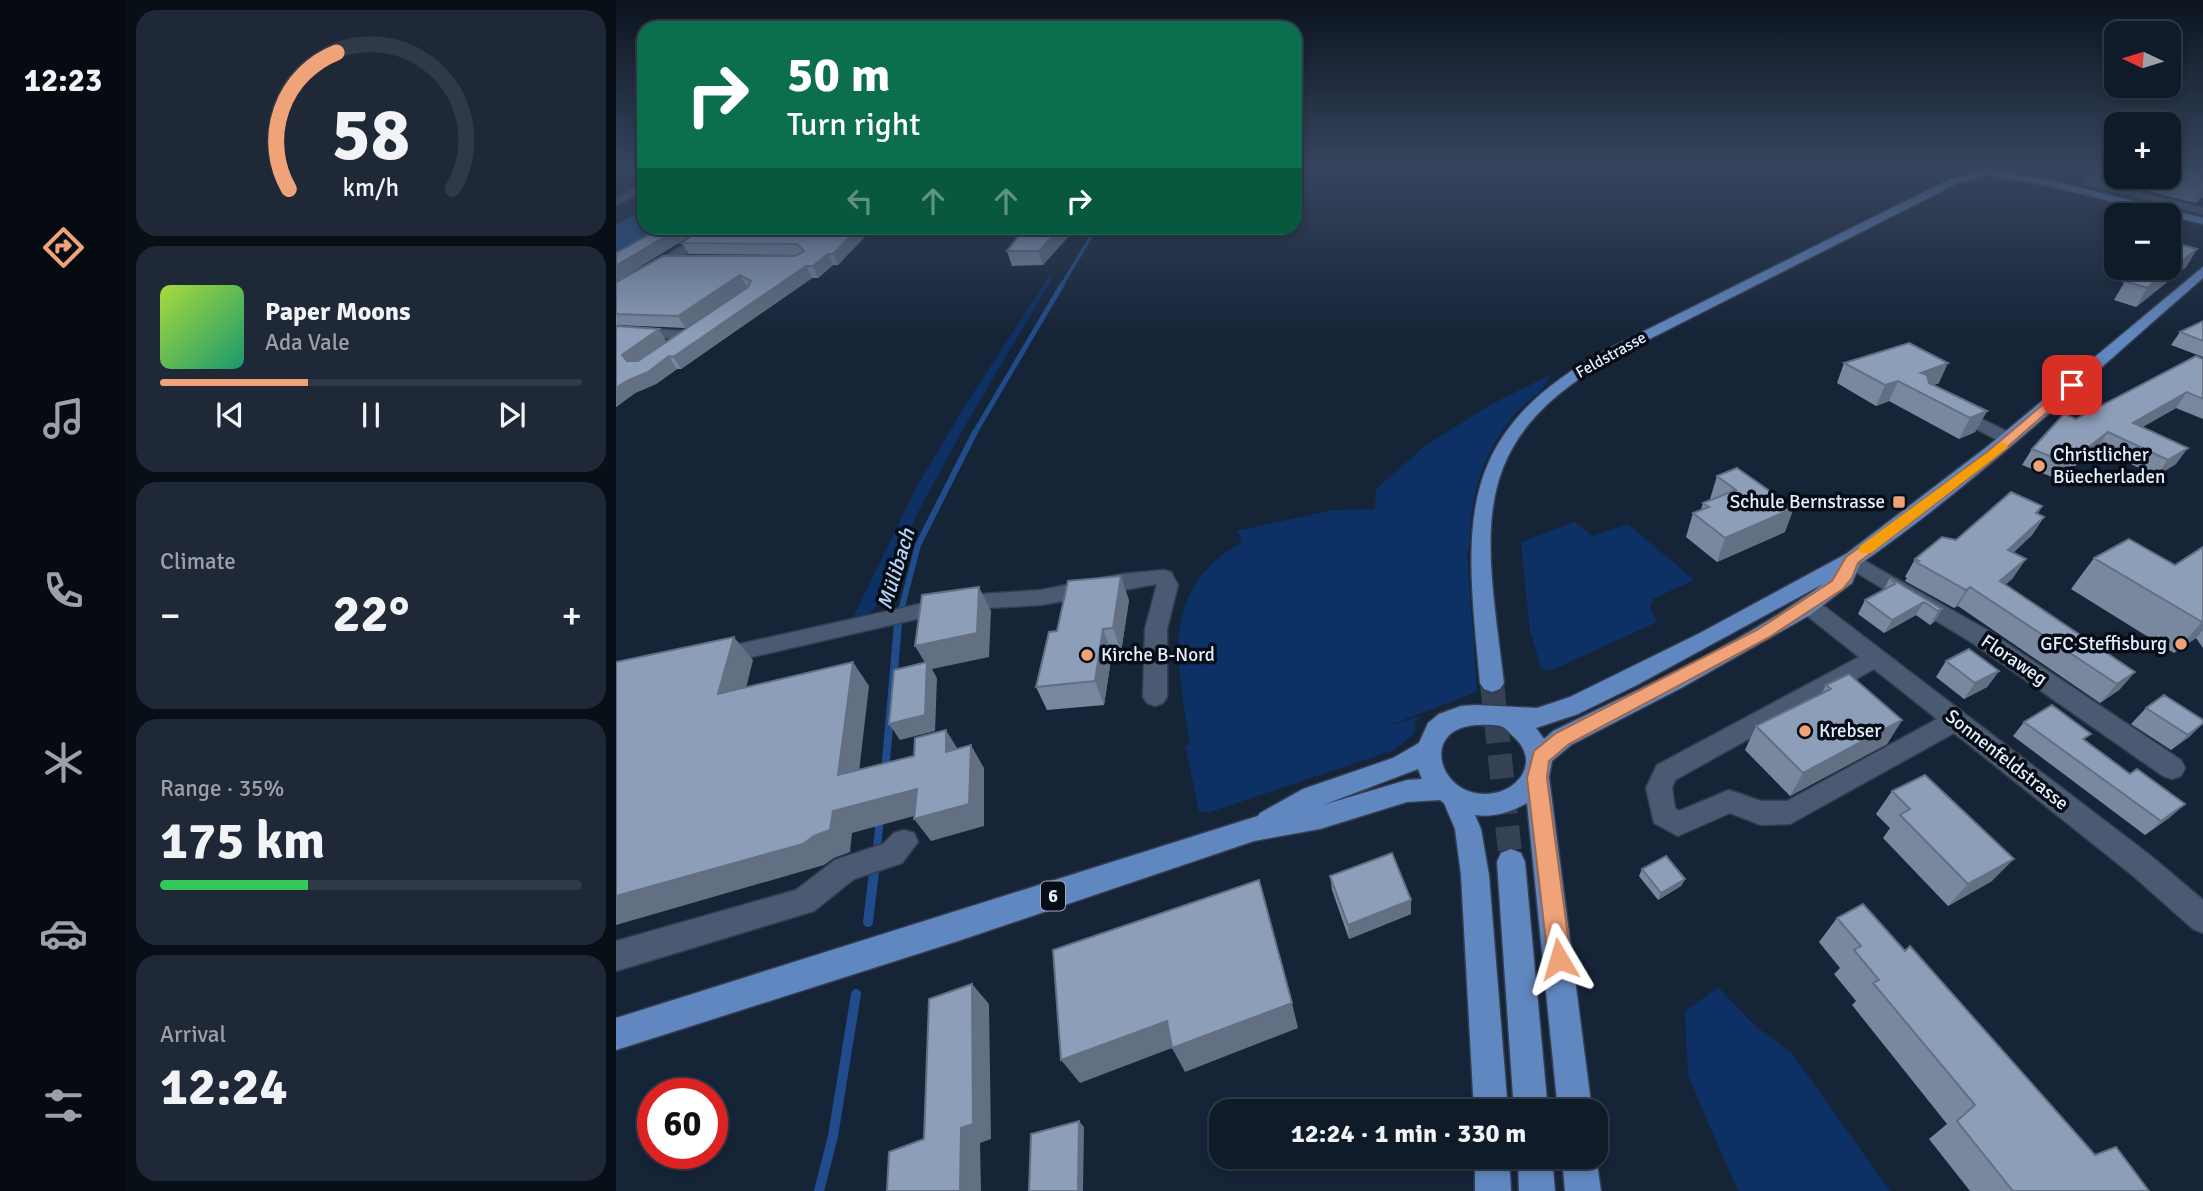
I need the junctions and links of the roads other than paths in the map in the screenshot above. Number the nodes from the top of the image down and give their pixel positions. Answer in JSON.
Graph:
{"nodes":[{"id":1,"x":1861,"y":224,"type":"edge"},
{"id":2,"x":703,"y":235,"type":"edge"},
{"id":3,"x":666,"y":261,"type":"junction"},
{"id":4,"x":693,"y":261,"type":"edge"},
{"id":5,"x":2203,"y":271,"type":"edge"},
{"id":6,"x":616,"y":291,"type":"edge"},
{"id":7,"x":616,"y":331,"type":"edge"},
{"id":8,"x":634,"y":332,"type":"junction"},
{"id":9,"x":616,"y":344,"type":"edge"},
{"id":10,"x":660,"y":354,"type":"edge"},
{"id":11,"x":1938,"y":404,"type":"edge"},
{"id":12,"x":2009,"y":439,"type":"junction"},
{"id":13,"x":1852,"y":560,"type":"junction"},
{"id":14,"x":1808,"y":606,"type":"junction"},
{"id":15,"x":1876,"y":657,"type":"junction"},
{"id":16,"x":697,"y":662,"type":"edge"},
{"id":17,"x":1492,"y":683,"type":"tunnel mouth"},
{"id":18,"x":1155,"y":697,"type":"dead end"},
{"id":19,"x":1510,"y":719,"type":"junction"},
{"id":20,"x":1956,"y":720,"type":"junction"},
{"id":21,"x":1429,"y":750,"type":"junction"},
{"id":22,"x":1539,"y":767,"type":"junction"},
{"id":23,"x":2172,"y":768,"type":"dead end"},
{"id":24,"x":1449,"y":793,"type":"junction"},
{"id":25,"x":1254,"y":829,"type":"junction"},
{"id":26,"x":898,"y":848,"type":"dead end"},
{"id":27,"x":1511,"y":862,"type":"tunnel mouth"},
{"id":28,"x":2203,"y":919,"type":"edge"},
{"id":29,"x":616,"y":956,"type":"edge"},
{"id":30,"x":616,"y":1034,"type":"edge"},
{"id":31,"x":1490,"y":1099,"type":"edge"},
{"id":32,"x":1530,"y":1099,"type":"edge"},
{"id":33,"x":1574,"y":1099,"type":"edge"},
{"id":34,"x":1492,"y":1169,"type":"edge"},
{"id":35,"x":1536,"y":1169,"type":"edge"},
{"id":36,"x":1581,"y":1169,"type":"edge"},
{"id":37,"x":1493,"y":1191,"type":"edge"},
{"id":38,"x":1537,"y":1191,"type":"edge"},
{"id":39,"x":1583,"y":1191,"type":"edge"}],
"edges":[{"from":1,"to":17,"type":"main road","name":"Feldstrasse"},
{"from":2,"to":3,"type":"street"},
{"from":3,"to":4,"type":"street"},
{"from":3,"to":6,"type":"street"},
{"from":5,"to":12,"type":"main road"},
{"from":7,"to":8,"type":"street"},
{"from":8,"to":9,"type":"street"},
{"from":8,"to":10,"type":"street"},
{"from":11,"to":12,"type":"street"},
{"from":12,"to":13,"type":"main road"},
{"from":13,"to":14,"type":"main road"},
{"from":13,"to":19,"type":"main road"},
{"from":13,"to":23,"type":"street","name":"Floraweg"},
{"from":14,"to":15,"type":"street","name":"Sonnenfeldstrasse"},
{"from":14,"to":22,"type":"main road"},
{"from":15,"to":20,"type":"street","name":"Sonnenfeldstrasse"},
{"from":15,"to":20,"type":"street"},
{"from":16,"to":18,"type":"street"},
{"from":19,"to":21,"type":"main road"},
{"from":19,"to":22,"type":"main road"},
{"from":20,"to":28,"type":"street","name":"Sonnenfeldstrasse"},
{"from":21,"to":24,"type":"main road"},
{"from":21,"to":25,"type":"main road","number":"6"},
{"from":22,"to":24,"type":"main road"},
{"from":22,"to":33,"type":"main road"},
{"from":24,"to":25,"type":"main road","number":"6"},
{"from":24,"to":31,"type":"main road"},
{"from":25,"to":30,"type":"main road","number":"6"},
{"from":26,"to":29,"type":"street"},
{"from":27,"to":32,"type":"main road"},
{"from":34,"to":37,"type":"main road"},
{"from":35,"to":38,"type":"main road"},
{"from":36,"to":39,"type":"main road"}]}
